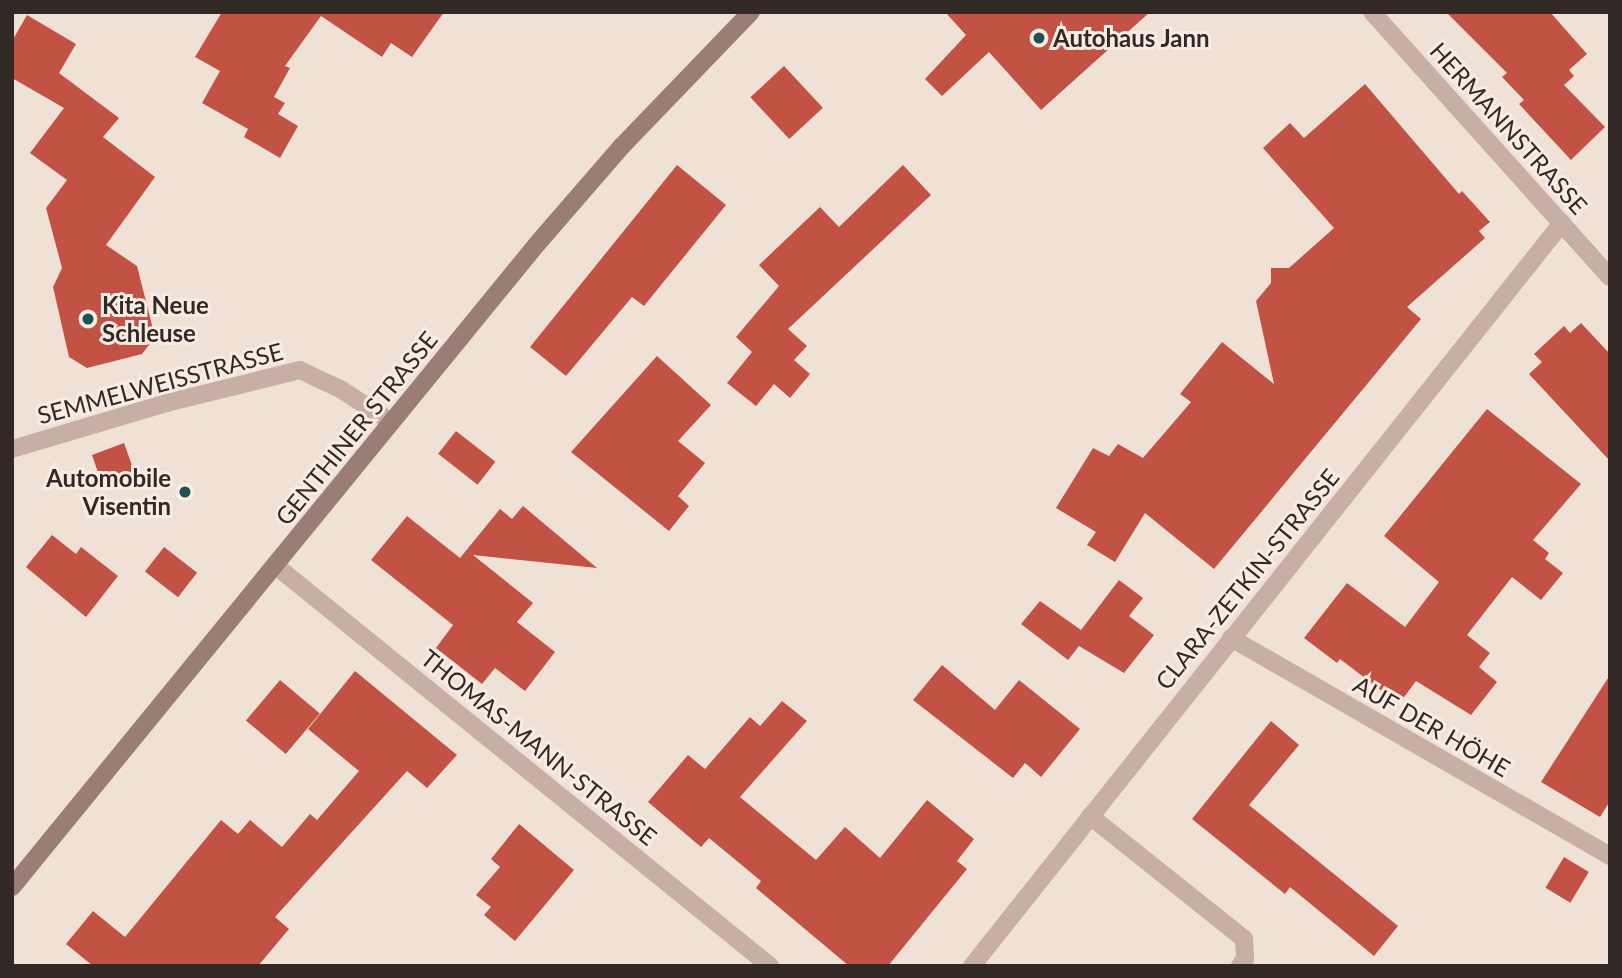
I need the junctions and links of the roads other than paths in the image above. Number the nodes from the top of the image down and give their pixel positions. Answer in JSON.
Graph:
{"nodes":[{"id":1,"x":751,"y":12,"type":"edge"},
{"id":2,"x":1372,"y":12,"type":"edge"},
{"id":3,"x":1562,"y":223,"type":"junction"},
{"id":4,"x":1610,"y":277,"type":"edge"},
{"id":5,"x":391,"y":422,"type":"junction"},
{"id":6,"x":12,"y":449,"type":"edge"},
{"id":7,"x":276,"y":566,"type":"junction"},
{"id":8,"x":1231,"y":638,"type":"junction"},
{"id":9,"x":1090,"y":816,"type":"junction"},
{"id":10,"x":1610,"y":856,"type":"edge"},
{"id":11,"x":12,"y":887,"type":"edge"},
{"id":12,"x":770,"y":966,"type":"edge"},
{"id":13,"x":972,"y":966,"type":"edge"},
{"id":14,"x":1240,"y":966,"type":"edge"}],
"edges":[{"from":1,"to":5,"type":"main road","name":"GENTHINER STRASSE"},
{"from":2,"to":3,"type":"street","name":"HERMANNSTRASSE"},
{"from":3,"to":4,"type":"street","name":"HERMANNSTRASSE"},
{"from":3,"to":8,"type":"street","name":"CLARA-ZETKIN-STRASSE"},
{"from":5,"to":6,"type":"street","name":"SEMMELWEISSTRASSE"},
{"from":5,"to":7,"type":"main road","name":"GENTHINER STRASSE"},
{"from":7,"to":11,"type":"main road","name":"GENTHINER STRASSE"},
{"from":7,"to":12,"type":"street","name":"THOMAS-MANN-STRASSE"},
{"from":8,"to":9,"type":"street","name":"CLARA-ZETKIN-STRASSE"},
{"from":8,"to":10,"type":"street","name":"AUF DER HÖHE"},
{"from":9,"to":13,"type":"street","name":"CLARA-ZETKIN-STRASSE"},
{"from":9,"to":14,"type":"street"}]}
